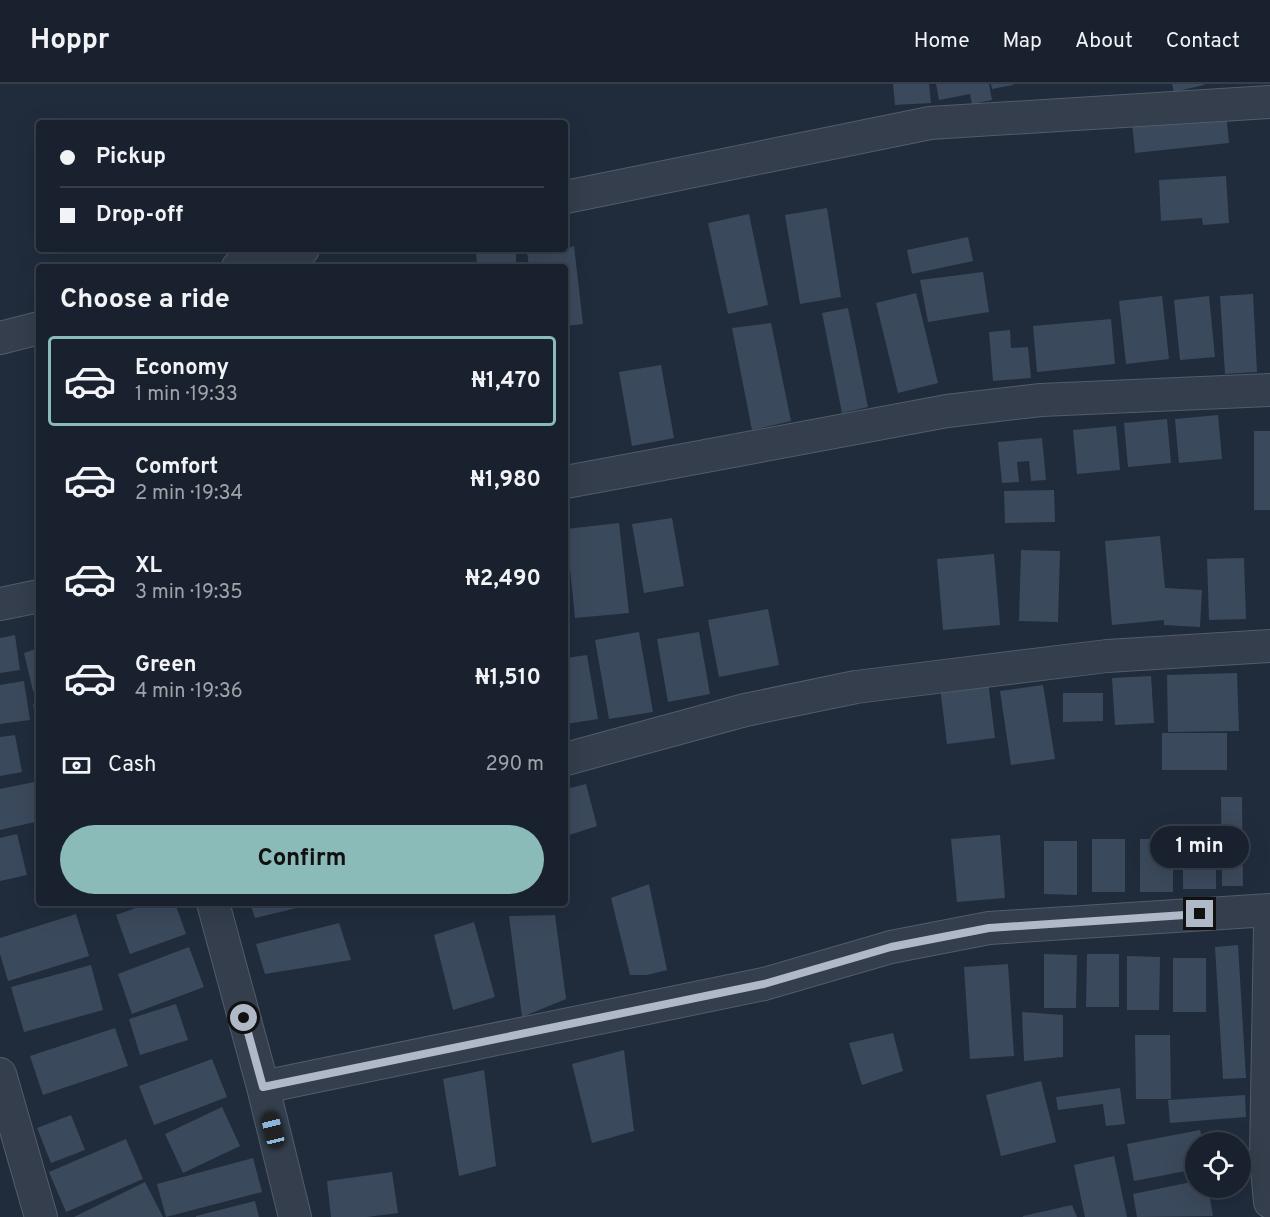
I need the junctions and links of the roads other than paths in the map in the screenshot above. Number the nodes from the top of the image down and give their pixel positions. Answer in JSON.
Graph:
{"nodes":[{"id":1,"x":1269,"y":100,"type":"edge"},
{"id":2,"x":568,"y":197,"type":"edge"},
{"id":3,"x":292,"y":252,"type":"edge"},
{"id":4,"x":249,"y":264,"type":"edge"},
{"id":5,"x":36,"y":329,"type":"edge"},
{"id":6,"x":0,"y":338,"type":"edge"},
{"id":7,"x":1270,"y":390,"type":"edge"},
{"id":8,"x":568,"y":482,"type":"edge"},
{"id":9,"x":36,"y":597,"type":"edge"},
{"id":10,"x":0,"y":603,"type":"edge"},
{"id":11,"x":1270,"y":646,"type":"edge"},
{"id":12,"x":568,"y":758,"type":"edge"},
{"id":13,"x":214,"y":906,"type":"edge"},
{"id":14,"x":1270,"y":910,"type":"edge"},
{"id":15,"x":1270,"y":926,"type":"edge"},
{"id":16,"x":0,"y":1074,"type":"edge"},
{"id":17,"x":263,"y":1087,"type":"junction"},
{"id":18,"x":1270,"y":1202,"type":"edge"},
{"id":19,"x":41,"y":1217,"type":"edge"},
{"id":20,"x":295,"y":1217,"type":"edge"}],
"edges":[{"from":1,"to":2,"type":"street"},
{"from":3,"to":4,"type":"street"},
{"from":5,"to":6,"type":"street"},
{"from":7,"to":8,"type":"street"},
{"from":9,"to":10,"type":"street"},
{"from":11,"to":12,"type":"street"},
{"from":13,"to":17,"type":"street"},
{"from":14,"to":17,"type":"street"},
{"from":15,"to":18,"type":"street"},
{"from":16,"to":19,"type":"street"},
{"from":17,"to":20,"type":"street"}]}
